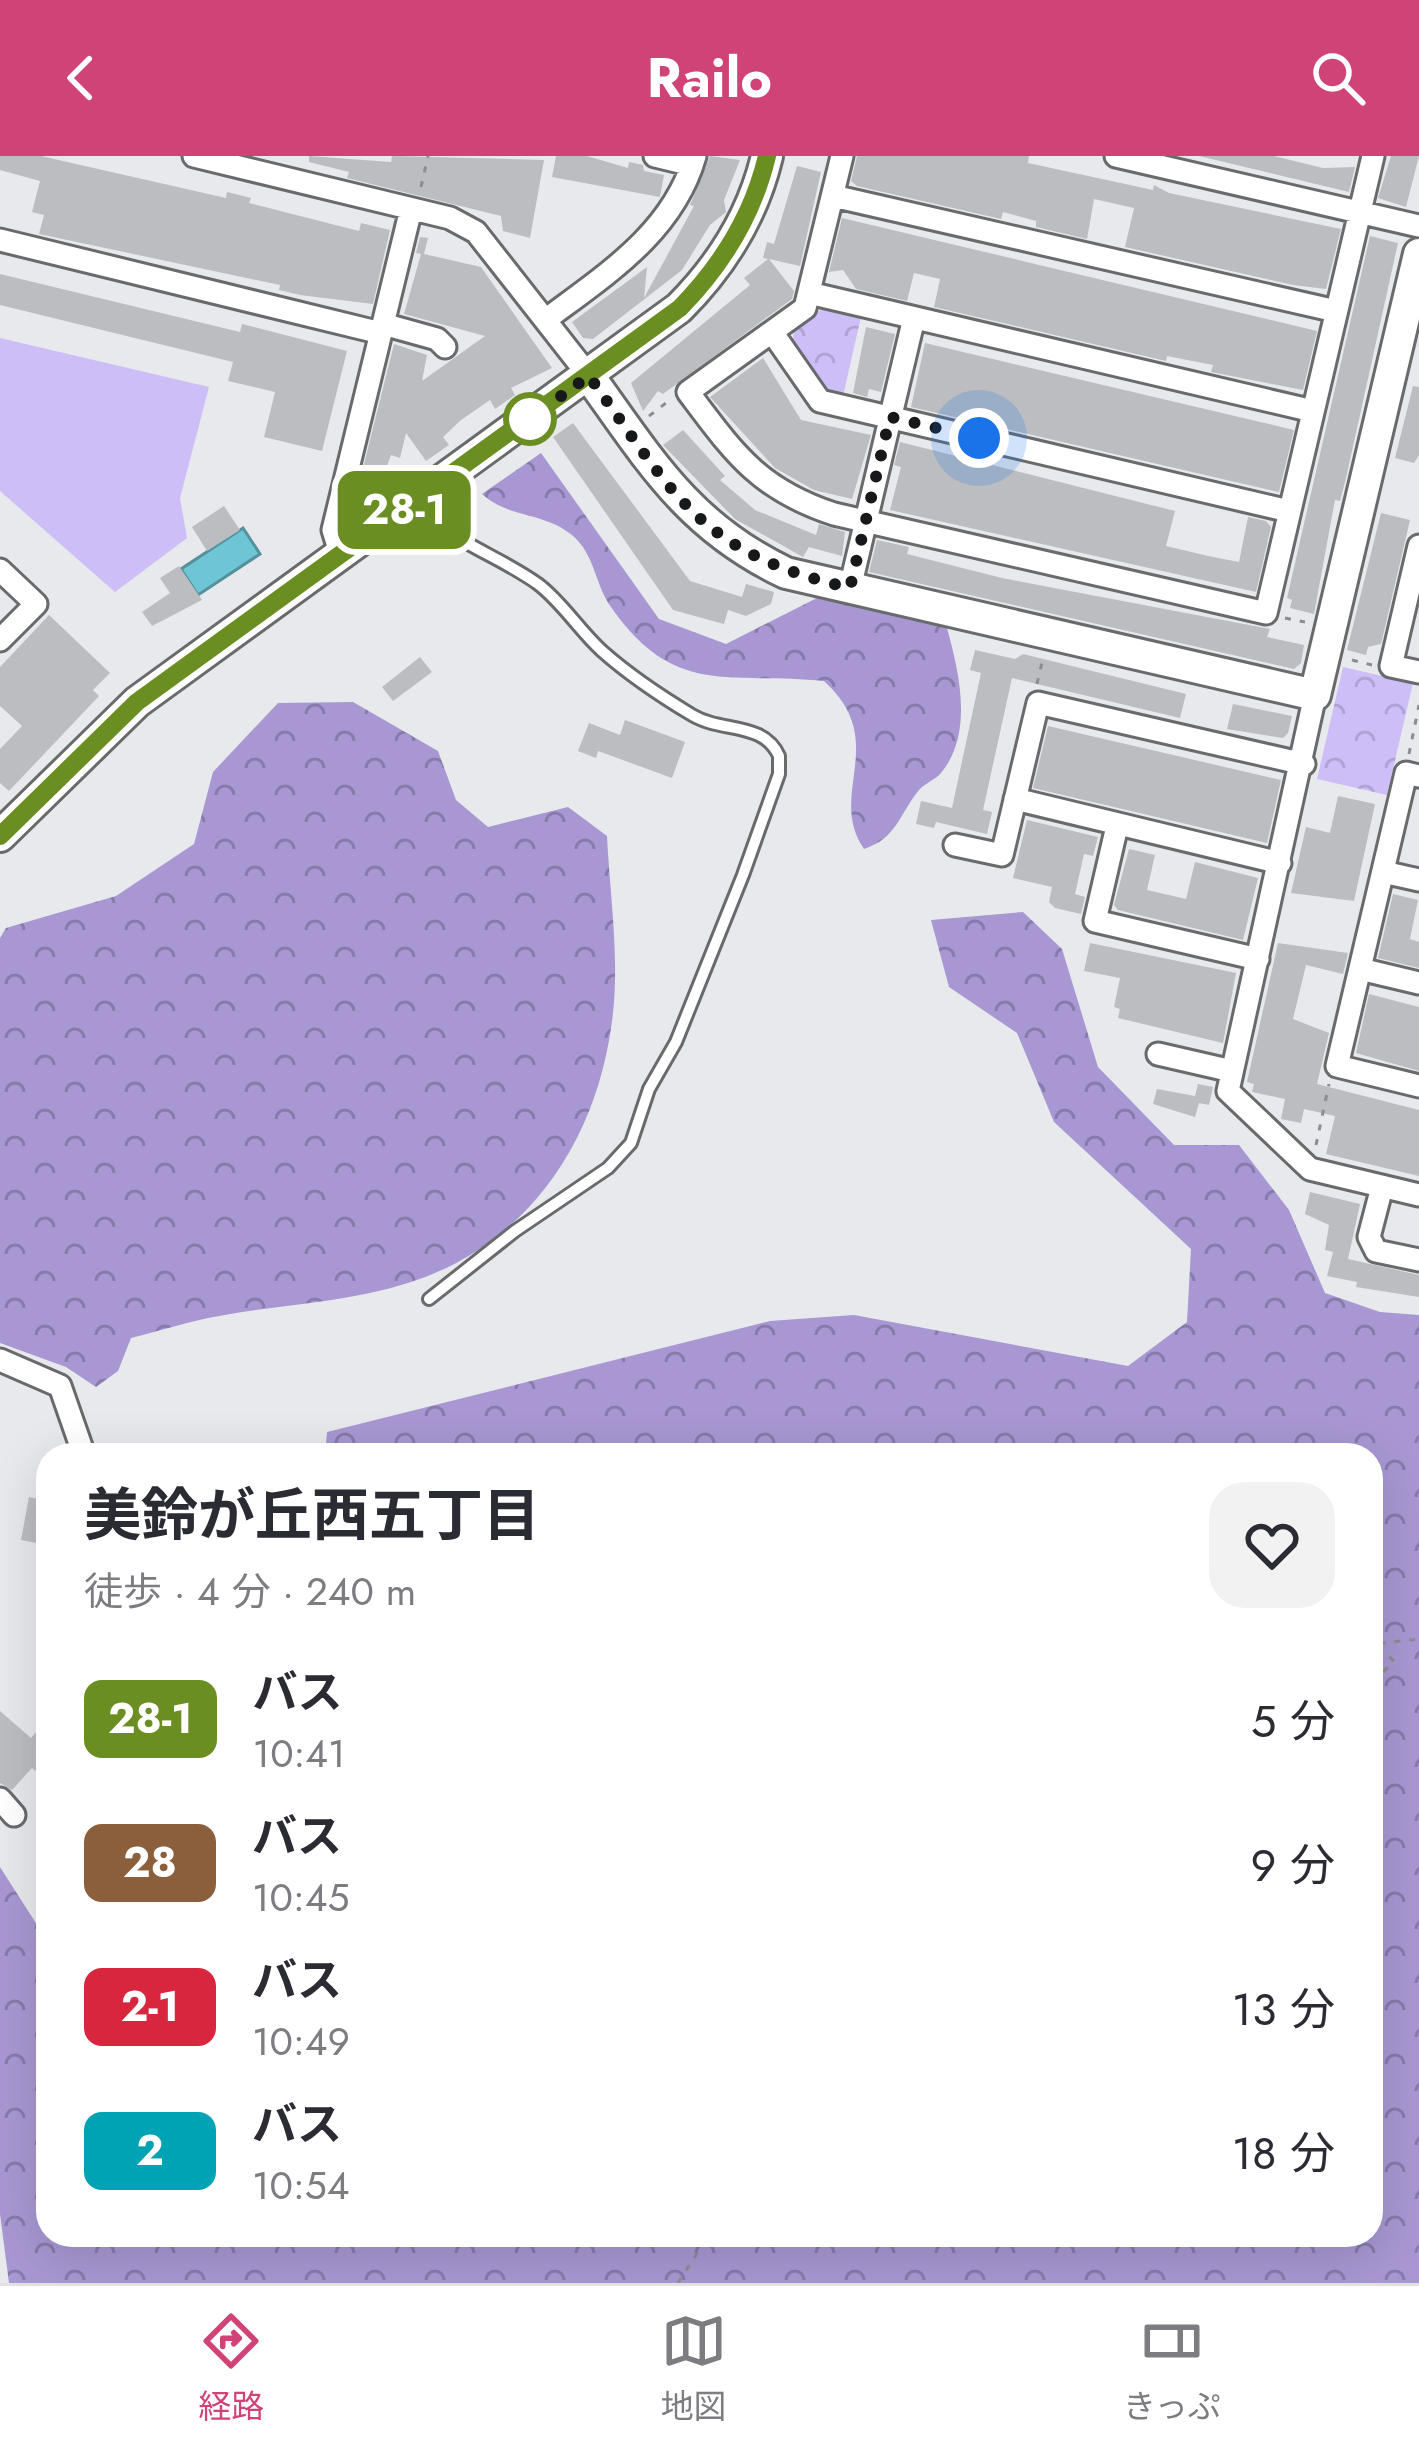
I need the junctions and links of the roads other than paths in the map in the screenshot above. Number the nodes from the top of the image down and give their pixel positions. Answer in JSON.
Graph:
{"nodes":[{"id":1,"x":194,"y":156,"type":"edge"},
{"id":2,"x":655,"y":156,"type":"edge"},
{"id":3,"x":767,"y":156,"type":"edge"},
{"id":4,"x":842,"y":156,"type":"edge"},
{"id":5,"x":1116,"y":156,"type":"edge"},
{"id":6,"x":1372,"y":156,"type":"edge"},
{"id":7,"x":693,"y":161,"type":"edge"},
{"id":8,"x":833,"y":196,"type":"junction"},
{"id":9,"x":416,"y":201,"type":"junction"},
{"id":10,"x":1359,"y":213,"type":"junction"},
{"id":11,"x":1419,"y":226,"type":"edge"},
{"id":12,"x":0,"y":240,"type":"edge"},
{"id":13,"x":1419,"y":254,"type":"edge"},
{"id":14,"x":809,"y":293,"type":"junction"},
{"id":15,"x":1336,"y":311,"type":"junction"},
{"id":16,"x":548,"y":318,"type":"junction"},
{"id":17,"x":914,"y":319,"type":"junction"},
{"id":18,"x":382,"y":329,"type":"junction"},
{"id":19,"x":772,"y":332,"type":"junction"},
{"id":20,"x":445,"y":347,"type":"dead end"},
{"id":21,"x":589,"y":376,"type":"junction"},
{"id":22,"x":1312,"y":411,"type":"junction"},
{"id":23,"x":890,"y":417,"type":"junction"},
{"id":24,"x":415,"y":502,"type":"junction"},
{"id":25,"x":1289,"y":511,"type":"junction"},
{"id":26,"x":866,"y":520,"type":"junction"},
{"id":27,"x":341,"y":556,"type":"junction"},
{"id":28,"x":1417,"y":560,"type":"edge"},
{"id":29,"x":0,"y":570,"type":"edge"},
{"id":30,"x":850,"y":588,"type":"junction"},
{"id":31,"x":0,"y":640,"type":"edge"},
{"id":32,"x":1419,"y":673,"type":"edge"},
{"id":33,"x":1315,"y":695,"type":"junction"},
{"id":34,"x":1304,"y":764,"type":"junction"},
{"id":35,"x":1412,"y":775,"type":"edge"},
{"id":36,"x":1015,"y":799,"type":"junction"},
{"id":37,"x":1117,"y":826,"type":"junction"},
{"id":38,"x":0,"y":836,"type":"edge"},
{"id":39,"x":955,"y":844,"type":"dead end"},
{"id":40,"x":1280,"y":863,"type":"junction"},
{"id":41,"x":1383,"y":872,"type":"junction"},
{"id":42,"x":1419,"y":880,"type":"edge"},
{"id":43,"x":1258,"y":959,"type":"junction"},
{"id":44,"x":1360,"y":969,"type":"junction"},
{"id":45,"x":1419,"y":983,"type":"edge"},
{"id":46,"x":1158,"y":1054,"type":"dead end"},
{"id":47,"x":1232,"y":1071,"type":"junction"},
{"id":48,"x":1419,"y":1086,"type":"edge"},
{"id":49,"x":1382,"y":1187,"type":"junction"},
{"id":50,"x":1419,"y":1195,"type":"edge"},
{"id":51,"x":1419,"y":1260,"type":"edge"},
{"id":52,"x":429,"y":1299,"type":"dead end"},
{"id":53,"x":0,"y":1360,"type":"edge"},
{"id":54,"x":80,"y":1443,"type":"edge"}],
"edges":[{"from":1,"to":9,"type":"street"},
{"from":2,"to":7,"type":"street"},
{"from":3,"to":21,"type":"street"},
{"from":4,"to":8,"type":"street"},
{"from":5,"to":10,"type":"street"},
{"from":6,"to":10,"type":"street"},
{"from":7,"to":16,"type":"street"},
{"from":8,"to":14,"type":"street"},
{"from":8,"to":15,"type":"street"},
{"from":9,"to":16,"type":"street"},
{"from":9,"to":18,"type":"street"},
{"from":10,"to":11,"type":"street"},
{"from":10,"to":15,"type":"street"},
{"from":12,"to":18,"type":"street"},
{"from":13,"to":33,"type":"street"},
{"from":14,"to":17,"type":"street"},
{"from":14,"to":19,"type":"street"},
{"from":15,"to":22,"type":"street"},
{"from":16,"to":21,"type":"street"},
{"from":17,"to":22,"type":"street"},
{"from":17,"to":23,"type":"street"},
{"from":18,"to":20,"type":"street"},
{"from":18,"to":27,"type":"street"},
{"from":19,"to":23,"type":"street"},
{"from":19,"to":26,"type":"street"},
{"from":21,"to":24,"type":"street"},
{"from":21,"to":30,"type":"street"},
{"from":22,"to":25,"type":"street"},
{"from":23,"to":25,"type":"street"},
{"from":23,"to":26,"type":"street"},
{"from":24,"to":27,"type":"street"},
{"from":24,"to":52,"type":"lane"},
{"from":25,"to":26,"type":"street"},
{"from":26,"to":30,"type":"street"},
{"from":27,"to":38,"type":"street"},
{"from":28,"to":32,"type":"street"},
{"from":29,"to":31,"type":"street"},
{"from":30,"to":33,"type":"street"},
{"from":33,"to":34,"type":"street"},
{"from":34,"to":36,"type":"street"},
{"from":34,"to":40,"type":"street"},
{"from":35,"to":41,"type":"street"},
{"from":36,"to":37,"type":"street"},
{"from":36,"to":39,"type":"street"},
{"from":37,"to":40,"type":"street"},
{"from":37,"to":43,"type":"street"},
{"from":40,"to":43,"type":"street"},
{"from":41,"to":42,"type":"street"},
{"from":41,"to":44,"type":"street"},
{"from":43,"to":47,"type":"street"},
{"from":44,"to":45,"type":"street"},
{"from":44,"to":48,"type":"street"},
{"from":46,"to":47,"type":"street"},
{"from":47,"to":49,"type":"street"},
{"from":49,"to":50,"type":"street"},
{"from":49,"to":51,"type":"street"},
{"from":53,"to":54,"type":"street"}]}
